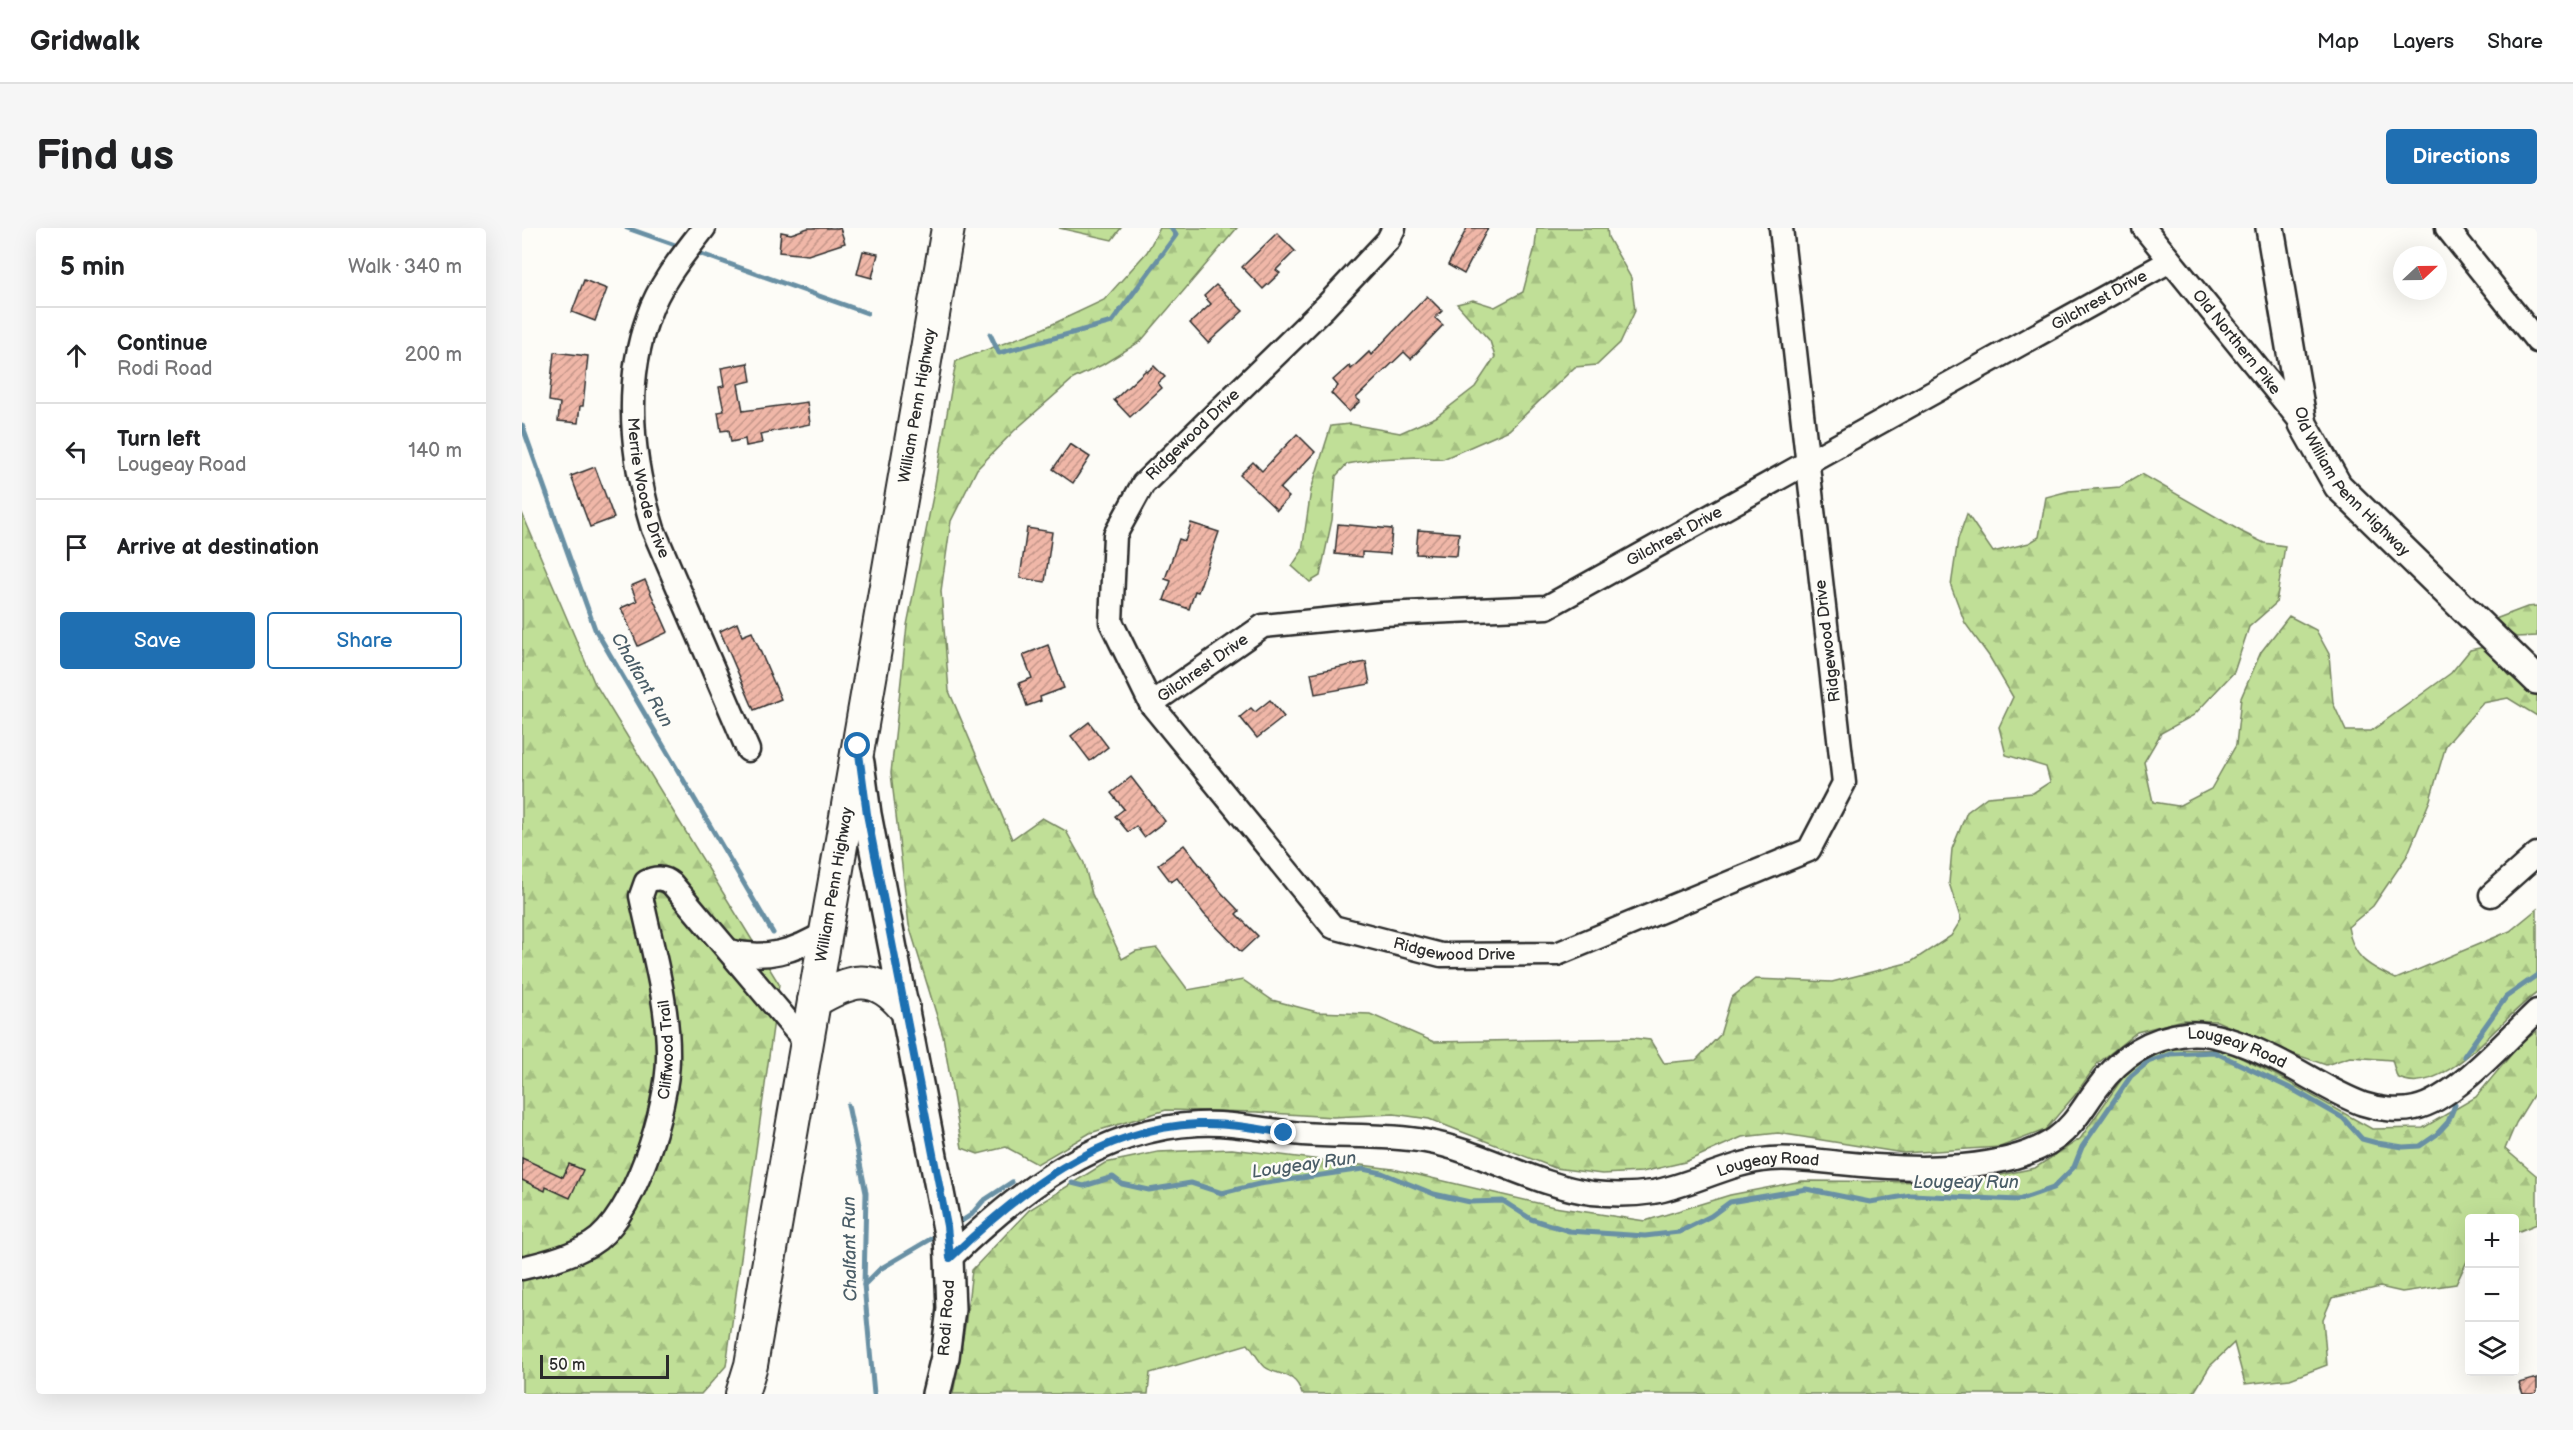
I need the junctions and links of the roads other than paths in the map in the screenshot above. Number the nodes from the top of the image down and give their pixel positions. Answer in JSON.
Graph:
{"nodes":[{"id":1,"x":948,"y":228,"type":"edge"},
{"id":2,"x":1394,"y":228,"type":"edge"},
{"id":3,"x":1782,"y":228,"type":"edge"},
{"id":4,"x":2144,"y":228,"type":"edge"},
{"id":5,"x":2270,"y":228,"type":"edge"},
{"id":6,"x":2447,"y":228,"type":"edge"},
{"id":7,"x":692,"y":243,"type":"edge"},
{"id":8,"x":2170,"y":261,"type":"junction"},
{"id":9,"x":2537,"y":341,"type":"edge"},
{"id":10,"x":2303,"y":424,"type":"junction"},
{"id":11,"x":1808,"y":463,"type":"junction"},
{"id":12,"x":2537,"y":680,"type":"edge"},
{"id":13,"x":1151,"y":704,"type":"junction"},
{"id":14,"x":858,"y":746,"type":"junction"},
{"id":15,"x":748,"y":750,"type":"dead end"},
{"id":16,"x":2537,"y":854,"type":"edge"},
{"id":17,"x":2491,"y":895,"type":"dead end"},
{"id":18,"x":826,"y":932,"type":"junction"},
{"id":19,"x":729,"y":951,"type":"junction"},
{"id":20,"x":814,"y":1001,"type":"junction"},
{"id":21,"x":903,"y":1006,"type":"junction"},
{"id":22,"x":2537,"y":1011,"type":"edge"},
{"id":23,"x":807,"y":1044,"type":"junction"},
{"id":24,"x":948,"y":1239,"type":"junction"},
{"id":25,"x":522,"y":1268,"type":"edge"},
{"id":26,"x":748,"y":1384,"type":"edge"},
{"id":27,"x":729,"y":1394,"type":"edge"},
{"id":28,"x":936,"y":1394,"type":"edge"}],
"edges":[{"from":1,"to":14,"type":"highway","name":"William Penn Highway"},
{"from":2,"to":13,"type":"street","name":"Ridgewood Drive"},
{"from":3,"to":11,"type":"street","name":"Ridgewood Drive"},
{"from":4,"to":8,"type":"street","name":"Old Northern Pike"},
{"from":5,"to":10,"type":"main road","name":"Old William Penn Highway"},
{"from":6,"to":9,"type":"street"},
{"from":7,"to":15,"type":"street","name":"Merrie Woode Drive"},
{"from":8,"to":10,"type":"street","name":"Old Northern Pike"},
{"from":8,"to":11,"type":"street","name":"Gilchrest Drive"},
{"from":10,"to":12,"type":"main road","name":"Old William Penn Highway"},
{"from":11,"to":13,"type":"street","name":"Gilchrest Drive"},
{"from":11,"to":13,"type":"street","name":"Ridgewood Drive"},
{"from":14,"to":18,"type":"highway","name":"William Penn Highway"},
{"from":14,"to":21,"type":"main road","name":"Rodi Road"},
{"from":16,"to":17,"type":"street"},
{"from":18,"to":19,"type":"street"},
{"from":18,"to":20,"type":"highway","name":"William Penn Highway"},
{"from":19,"to":23,"type":"street","name":"Cliffwood Trail"},
{"from":19,"to":25,"type":"street","name":"Cliffwood Trail"},
{"from":20,"to":21,"type":"highway"},
{"from":20,"to":23,"type":"highway","name":"William Penn Highway"},
{"from":21,"to":24,"type":"main road","name":"Rodi Road"},
{"from":22,"to":24,"type":"street","name":"Lougeay Road"},
{"from":23,"to":26,"type":"highway","name":"William Penn Highway"},
{"from":24,"to":28,"type":"main road","name":"Rodi Road"},
{"from":26,"to":27,"type":"highway"}]}
